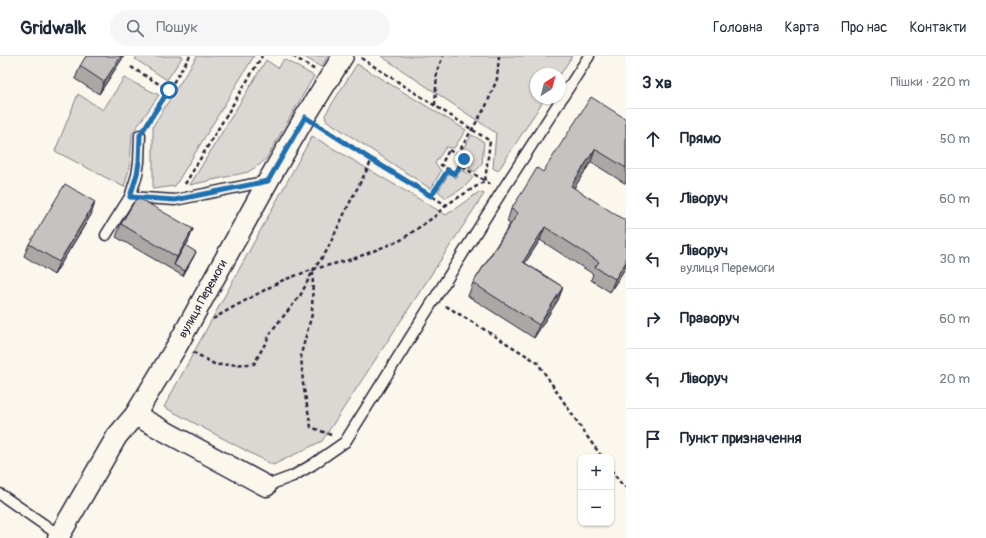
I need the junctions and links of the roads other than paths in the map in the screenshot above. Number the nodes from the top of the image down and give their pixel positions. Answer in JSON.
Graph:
{"nodes":[{"id":1,"x":343,"y":56,"type":"edge"},
{"id":2,"x":589,"y":56,"type":"edge"},
{"id":3,"x":140,"y":135,"type":"road end"},
{"id":4,"x":268,"y":181,"type":"junction"},
{"id":5,"x":130,"y":197,"type":"junction"},
{"id":6,"x":106,"y":235,"type":"dead end"},
{"id":7,"x":135,"y":415,"type":"junction"},
{"id":8,"x":266,"y":486,"type":"joint"},
{"id":9,"x":0,"y":494,"type":"edge"},
{"id":10,"x":59,"y":537,"type":"edge"}],
"edges":[{"from":1,"to":4,"type":"street","name":"вулиця Перемоги"},
{"from":2,"to":8,"type":"lane"},
{"from":3,"to":5,"type":"lane"},
{"from":4,"to":5,"type":"lane"},
{"from":4,"to":7,"type":"street","name":"вулиця Перемоги"},
{"from":5,"to":6,"type":"lane"},
{"from":7,"to":8,"type":"street"},
{"from":7,"to":10,"type":"street","name":"вулиця Перемоги"},
{"from":9,"to":10,"type":"lane"}]}
